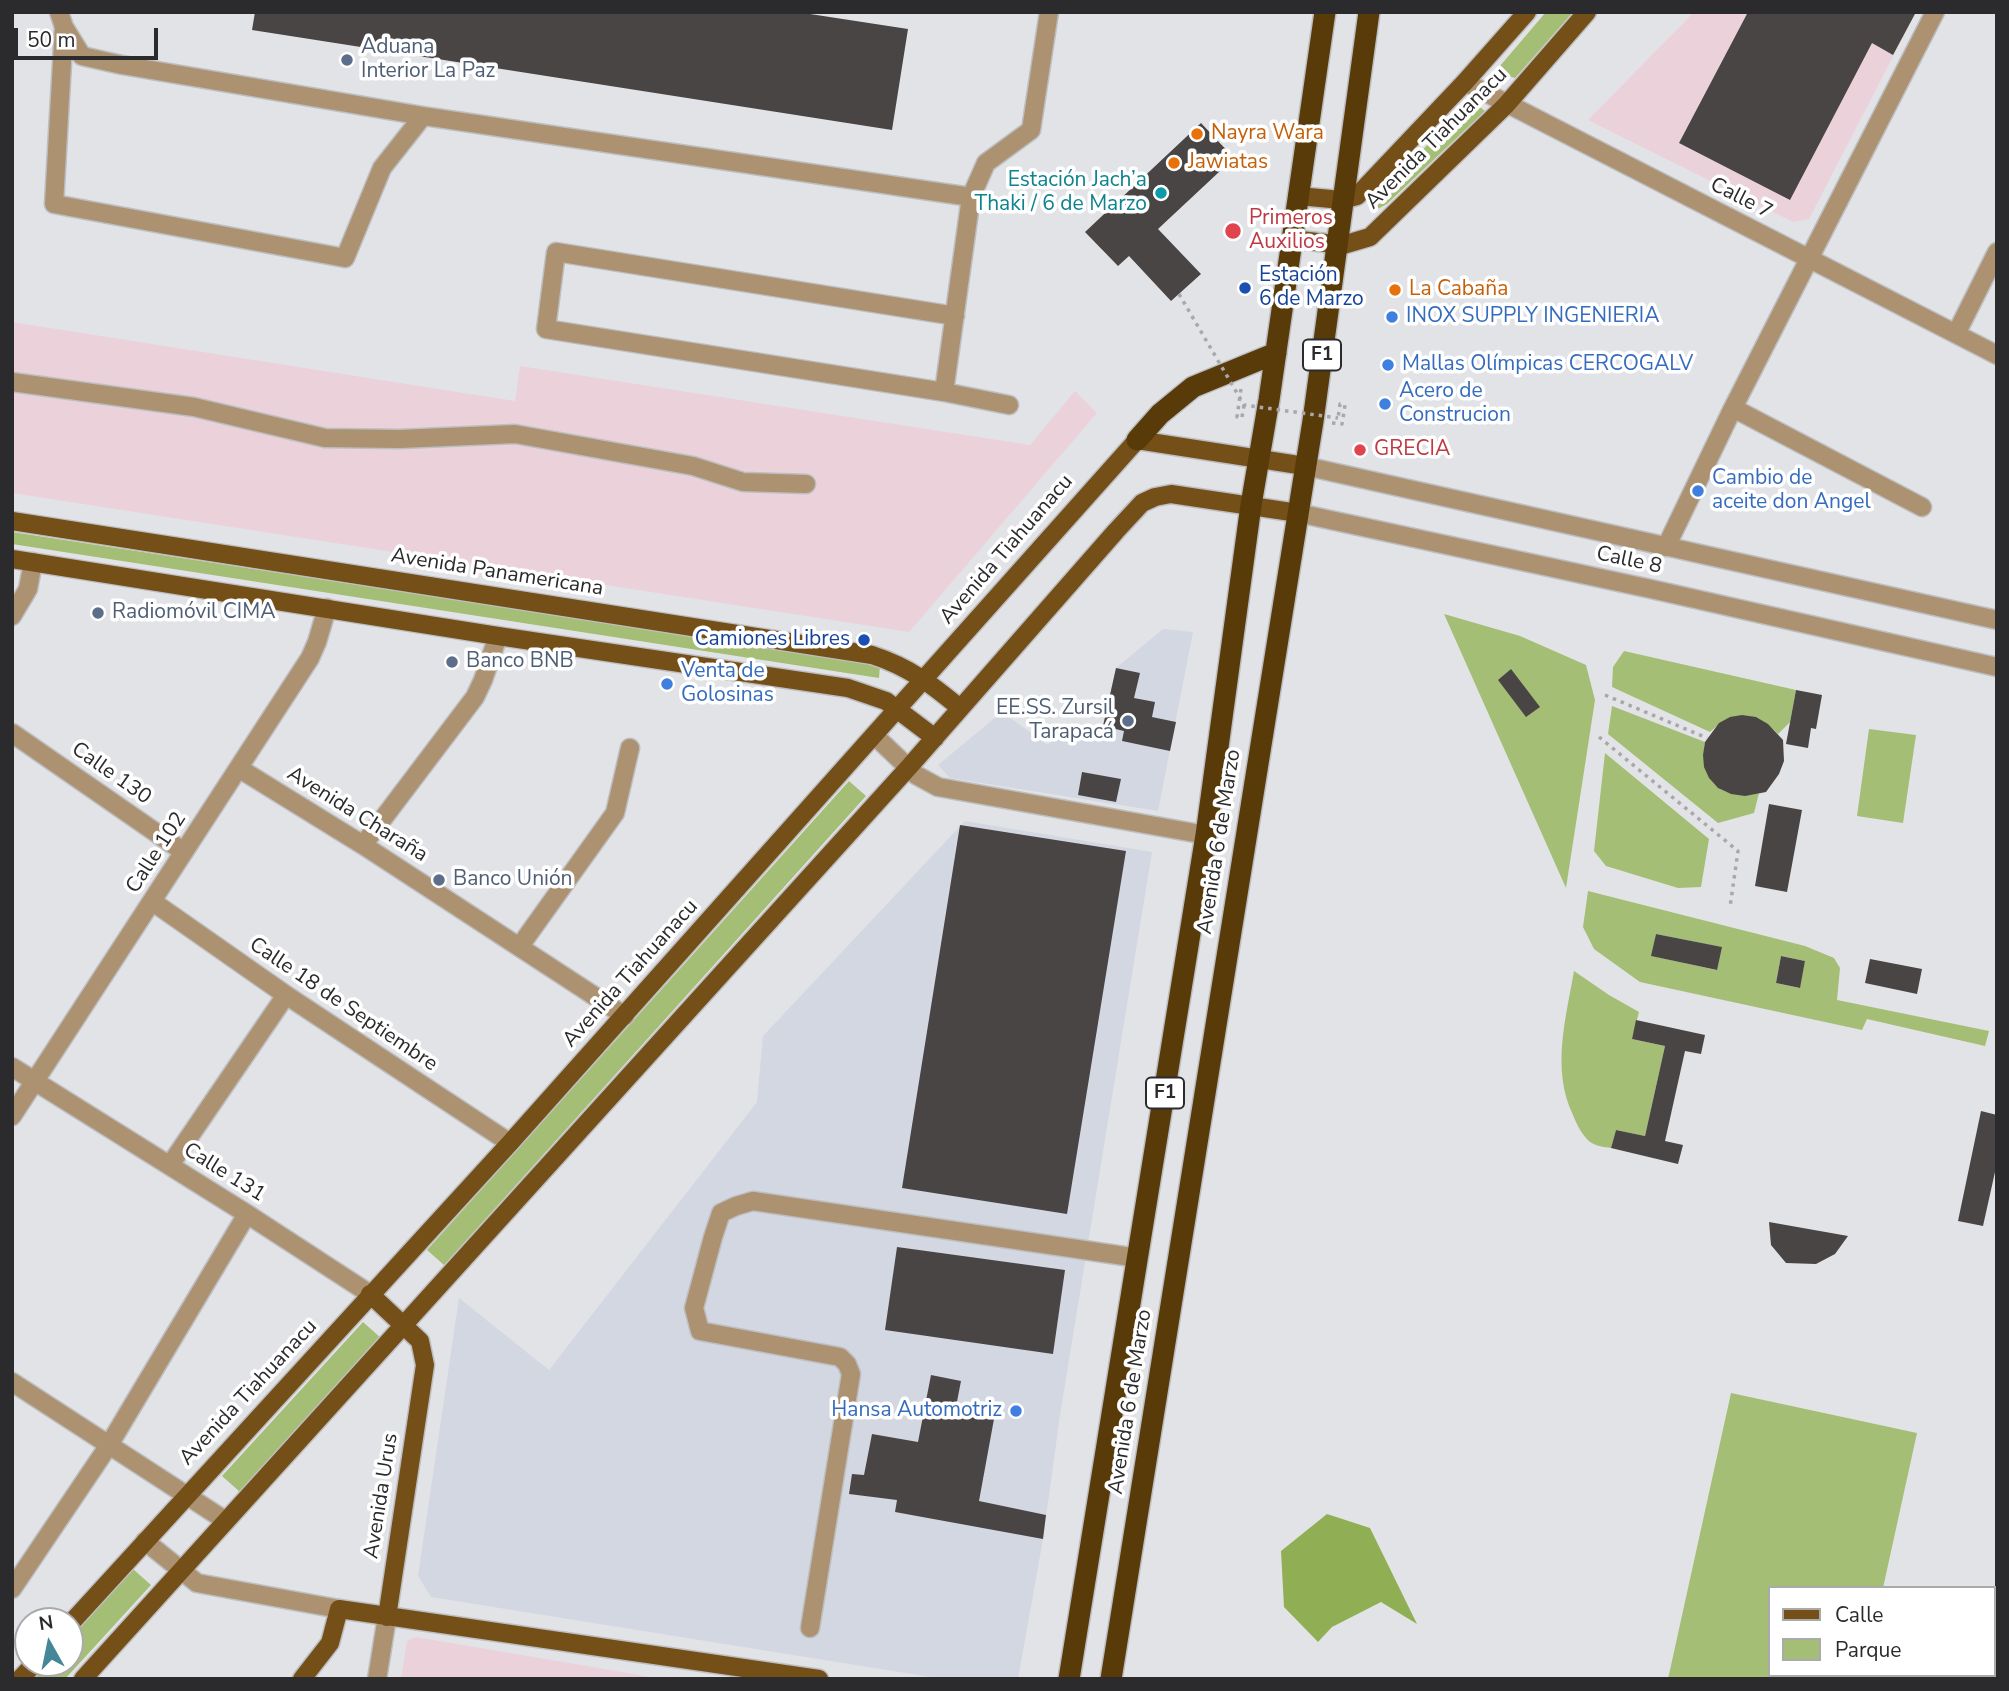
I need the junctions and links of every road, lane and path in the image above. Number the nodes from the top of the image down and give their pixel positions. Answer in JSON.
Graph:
{"nodes":[{"id":1,"x":1049,"y":12,"type":"edge"},
{"id":2,"x":1325,"y":12,"type":"edge"},
{"id":3,"x":1369,"y":12,"type":"edge"},
{"id":4,"x":1527,"y":12,"type":"edge"},
{"id":5,"x":1587,"y":12,"type":"edge"},
{"id":6,"x":1935,"y":12,"type":"edge"},
{"id":7,"x":61,"y":20,"type":"edge"},
{"id":8,"x":1465,"y":82,"type":"junction"},
{"id":9,"x":1506,"y":105,"type":"junction"},
{"id":10,"x":423,"y":116,"type":"junction"},
{"id":11,"x":1298,"y":196,"type":"junction"},
{"id":12,"x":971,"y":197,"type":"junction"},
{"id":13,"x":1342,"y":200,"type":"junction"},
{"id":14,"x":1292,"y":239,"type":"junction"},
{"id":15,"x":1336,"y":244,"type":"junction"},
{"id":16,"x":1997,"y":252,"type":"edge"},
{"id":17,"x":1809,"y":259,"type":"junction"},
{"id":18,"x":1180,"y":293,"type":"dead end"},
{"id":19,"x":955,"y":316,"type":"junction"},
{"id":20,"x":1956,"y":334,"type":"junction"},
{"id":21,"x":1276,"y":353,"type":"junction"},
{"id":22,"x":1997,"y":355,"type":"edge"},
{"id":23,"x":12,"y":382,"type":"edge"},
{"id":24,"x":944,"y":392,"type":"junction"},
{"id":25,"x":1240,"y":397,"type":"dead end"},
{"id":26,"x":1009,"y":405,"type":"dead end"},
{"id":27,"x":1244,"y":405,"type":"junction"},
{"id":28,"x":1733,"y":408,"type":"junction"},
{"id":29,"x":1342,"y":424,"type":"dead end"},
{"id":30,"x":1137,"y":440,"type":"junction"},
{"id":31,"x":1259,"y":457,"type":"junction"},
{"id":32,"x":1305,"y":466,"type":"junction"},
{"id":33,"x":806,"y":484,"type":"dead end"},
{"id":34,"x":1251,"y":505,"type":"junction"},
{"id":35,"x":1922,"y":507,"type":"dead end"},
{"id":36,"x":1298,"y":513,"type":"junction"},
{"id":37,"x":12,"y":521,"type":"edge"},
{"id":38,"x":1666,"y":547,"type":"junction"},
{"id":39,"x":12,"y":559,"type":"edge"},
{"id":40,"x":33,"y":562,"type":"junction"},
{"id":41,"x":327,"y":608,"type":"junction"},
{"id":42,"x":12,"y":616,"type":"edge"},
{"id":43,"x":1997,"y":619,"type":"edge"},
{"id":44,"x":498,"y":636,"type":"junction"},
{"id":45,"x":1997,"y":667,"type":"edge"},
{"id":46,"x":925,"y":679,"type":"junction"},
{"id":47,"x":1605,"y":695,"type":"dead end"},
{"id":48,"x":960,"y":708,"type":"junction"},
{"id":49,"x":899,"y":709,"type":"junction"},
{"id":50,"x":12,"y":733,"type":"edge"},
{"id":51,"x":875,"y":736,"type":"junction"},
{"id":52,"x":935,"y":737,"type":"junction"},
{"id":53,"x":1599,"y":737,"type":"dead end"},
{"id":54,"x":1707,"y":738,"type":"dead end"},
{"id":55,"x":630,"y":748,"type":"dead end"},
{"id":56,"x":909,"y":767,"type":"junction"},
{"id":57,"x":240,"y":769,"type":"junction"},
{"id":58,"x":1206,"y":835,"type":"junction"},
{"id":59,"x":363,"y":845,"type":"junction"},
{"id":60,"x":184,"y":852,"type":"junction"},
{"id":61,"x":153,"y":901,"type":"junction"},
{"id":62,"x":1730,"y":908,"type":"dead end"},
{"id":63,"x":520,"y":946,"type":"junction"},
{"id":64,"x":286,"y":995,"type":"junction"},
{"id":65,"x":625,"y":1016,"type":"junction"},
{"id":66,"x":12,"y":1067,"type":"edge"},
{"id":67,"x":35,"y":1082,"type":"junction"},
{"id":68,"x":12,"y":1116,"type":"edge"},
{"id":69,"x":510,"y":1143,"type":"junction"},
{"id":70,"x":170,"y":1165,"type":"junction"},
{"id":71,"x":247,"y":1213,"type":"junction"},
{"id":72,"x":1138,"y":1258,"type":"junction"},
{"id":73,"x":370,"y":1294,"type":"junction"},
{"id":74,"x":405,"y":1326,"type":"junction"},
{"id":75,"x":12,"y":1382,"type":"edge"},
{"id":76,"x":109,"y":1444,"type":"junction"},
{"id":77,"x":187,"y":1494,"type":"junction"},
{"id":78,"x":226,"y":1521,"type":"junction"},
{"id":79,"x":145,"y":1541,"type":"junction"},
{"id":80,"x":181,"y":1572,"type":"junction"},
{"id":81,"x":12,"y":1589,"type":"edge"},
{"id":82,"x":84,"y":1609,"type":"edge"},
{"id":83,"x":340,"y":1609,"type":"junction"},
{"id":84,"x":387,"y":1617,"type":"junction"},
{"id":85,"x":810,"y":1628,"type":"dead end"},
{"id":86,"x":83,"y":1679,"type":"edge"},
{"id":87,"x":302,"y":1679,"type":"edge"},
{"id":88,"x":377,"y":1679,"type":"edge"},
{"id":89,"x":819,"y":1679,"type":"edge"},
{"id":90,"x":1069,"y":1679,"type":"edge"},
{"id":91,"x":1111,"y":1679,"type":"edge"}],
"edges":[{"from":1,"to":12,"type":"street"},
{"from":2,"to":11,"type":"highway","name":"Avenida 6 de Marzo","number":"F1"},
{"from":3,"to":13,"type":"highway","name":"Avenida 6 de Marzo","number":"F1"},
{"from":4,"to":8,"type":"main road","name":"Avenida Tiahuanacu"},
{"from":5,"to":9,"type":"main road","name":"Avenida Tiahuanacu"},
{"from":6,"to":17,"type":"street"},
{"from":7,"to":10,"type":"street"},
{"from":7,"to":10,"type":"street"},
{"from":8,"to":9,"type":"street","name":"Calle 7"},
{"from":8,"to":13,"type":"main road","name":"Avenida Tiahuanacu"},
{"from":9,"to":15,"type":"main road","name":"Avenida Tiahuanacu"},
{"from":9,"to":17,"type":"street","name":"Calle 7"},
{"from":10,"to":12,"type":"street"},
{"from":11,"to":13,"type":"main road","name":"Avenida Tiahuanacu"},
{"from":11,"to":14,"type":"highway","name":"Avenida 6 de Marzo","number":"F1"},
{"from":12,"to":19,"type":"street"},
{"from":13,"to":15,"type":"highway","name":"Avenida 6 de Marzo","number":"F1"},
{"from":14,"to":15,"type":"main road","name":"Avenida Tiahuanacu"},
{"from":14,"to":21,"type":"highway","name":"Avenida 6 de Marzo","number":"F1"},
{"from":15,"to":32,"type":"highway","name":"Avenida 6 de Marzo","number":"F1"},
{"from":16,"to":20,"type":"street"},
{"from":17,"to":20,"type":"street","name":"Calle 7"},
{"from":17,"to":28,"type":"street"},
{"from":18,"to":27,"type":"path","bridge":true},
{"from":19,"to":24,"type":"street"},
{"from":19,"to":24,"type":"street"},
{"from":20,"to":22,"type":"street","name":"Calle 7"},
{"from":21,"to":30,"type":"highway"},
{"from":21,"to":31,"type":"highway","name":"Avenida 6 de Marzo","number":"F1"},
{"from":23,"to":33,"type":"street"},
{"from":24,"to":26,"type":"street"},
{"from":25,"to":27,"type":"path"},
{"from":27,"to":29,"type":"path","bridge":true},
{"from":28,"to":35,"type":"street"},
{"from":28,"to":38,"type":"street"},
{"from":30,"to":31,"type":"main road"},
{"from":30,"to":46,"type":"main road","name":"Avenida Tiahuanacu"},
{"from":31,"to":32,"type":"main road","name":"Calle 8"},
{"from":31,"to":34,"type":"highway","name":"Avenida 6 de Marzo","number":"F1"},
{"from":32,"to":36,"type":"highway","name":"Avenida 6 de Marzo","number":"F1"},
{"from":32,"to":38,"type":"street","name":"Calle 8"},
{"from":34,"to":36,"type":"main road","name":"Calle 8"},
{"from":34,"to":48,"type":"main road"},
{"from":34,"to":58,"type":"highway","name":"Avenida 6 de Marzo","number":"F1"},
{"from":36,"to":45,"type":"street","name":"Calle 8"},
{"from":36,"to":91,"type":"highway","name":"Avenida 6 de Marzo","number":"F1"},
{"from":37,"to":46,"type":"main road","name":"Avenida Panamericana"},
{"from":38,"to":43,"type":"street","name":"Calle 8"},
{"from":39,"to":40,"type":"main road"},
{"from":40,"to":41,"type":"main road"},
{"from":40,"to":42,"type":"street"},
{"from":41,"to":44,"type":"main road"},
{"from":41,"to":57,"type":"street","name":"Calle 102"},
{"from":44,"to":49,"type":"main road"},
{"from":44,"to":59,"type":"street"},
{"from":46,"to":48,"type":"main road","name":"Avenida Panamericana"},
{"from":46,"to":49,"type":"main road","name":"Avenida Tiahuanacu"},
{"from":47,"to":54,"type":"path"},
{"from":48,"to":52,"type":"main road"},
{"from":49,"to":51,"type":"main road","name":"Avenida Tiahuanacu"},
{"from":49,"to":52,"type":"main road"},
{"from":50,"to":60,"type":"street","name":"Calle 130"},
{"from":51,"to":56,"type":"street"},
{"from":51,"to":65,"type":"main road","name":"Avenida Tiahuanacu"},
{"from":52,"to":56,"type":"main road"},
{"from":53,"to":62,"type":"path"},
{"from":55,"to":63,"type":"street"},
{"from":56,"to":58,"type":"street"},
{"from":56,"to":74,"type":"main road"},
{"from":57,"to":59,"type":"street","name":"Avenida Charaña"},
{"from":57,"to":60,"type":"street","name":"Calle 102"},
{"from":58,"to":72,"type":"highway","name":"Avenida 6 de Marzo","number":"F1"},
{"from":59,"to":63,"type":"street","name":"Avenida Charaña"},
{"from":60,"to":61,"type":"street","name":"Calle 102"},
{"from":61,"to":64,"type":"street","name":"Calle 18 de Septiembre"},
{"from":61,"to":67,"type":"street","name":"Calle 102"},
{"from":63,"to":65,"type":"street","name":"Avenida Charaña"},
{"from":64,"to":69,"type":"street","name":"Calle 18 de Septiembre"},
{"from":64,"to":70,"type":"street"},
{"from":65,"to":69,"type":"main road","name":"Avenida Tiahuanacu"},
{"from":66,"to":67,"type":"street","name":"Calle 131"},
{"from":67,"to":68,"type":"street","name":"Calle 102"},
{"from":67,"to":70,"type":"street","name":"Calle 131"},
{"from":69,"to":73,"type":"main road","name":"Avenida Tiahuanacu"},
{"from":70,"to":71,"type":"street","name":"Calle 131"},
{"from":71,"to":73,"type":"street","name":"Calle 131"},
{"from":71,"to":76,"type":"street"},
{"from":72,"to":85,"type":"street"},
{"from":72,"to":90,"type":"highway","name":"Avenida 6 de Marzo","number":"F1"},
{"from":73,"to":74,"type":"main road","name":"Calle 131"},
{"from":73,"to":77,"type":"main road","name":"Avenida Tiahuanacu"},
{"from":74,"to":78,"type":"main road"},
{"from":74,"to":84,"type":"main road","name":"Avenida Urus"},
{"from":75,"to":76,"type":"street"},
{"from":76,"to":77,"type":"street"},
{"from":76,"to":81,"type":"street"},
{"from":77,"to":78,"type":"street"},
{"from":77,"to":79,"type":"main road","name":"Avenida Tiahuanacu"},
{"from":78,"to":80,"type":"main road"},
{"from":79,"to":80,"type":"street"},
{"from":79,"to":82,"type":"main road","name":"Avenida Tiahuanacu"},
{"from":80,"to":83,"type":"street"},
{"from":80,"to":86,"type":"main road"},
{"from":83,"to":84,"type":"main road"},
{"from":83,"to":87,"type":"main road"},
{"from":84,"to":88,"type":"street","name":"Avenida Urus"},
{"from":84,"to":89,"type":"main road"}]}
